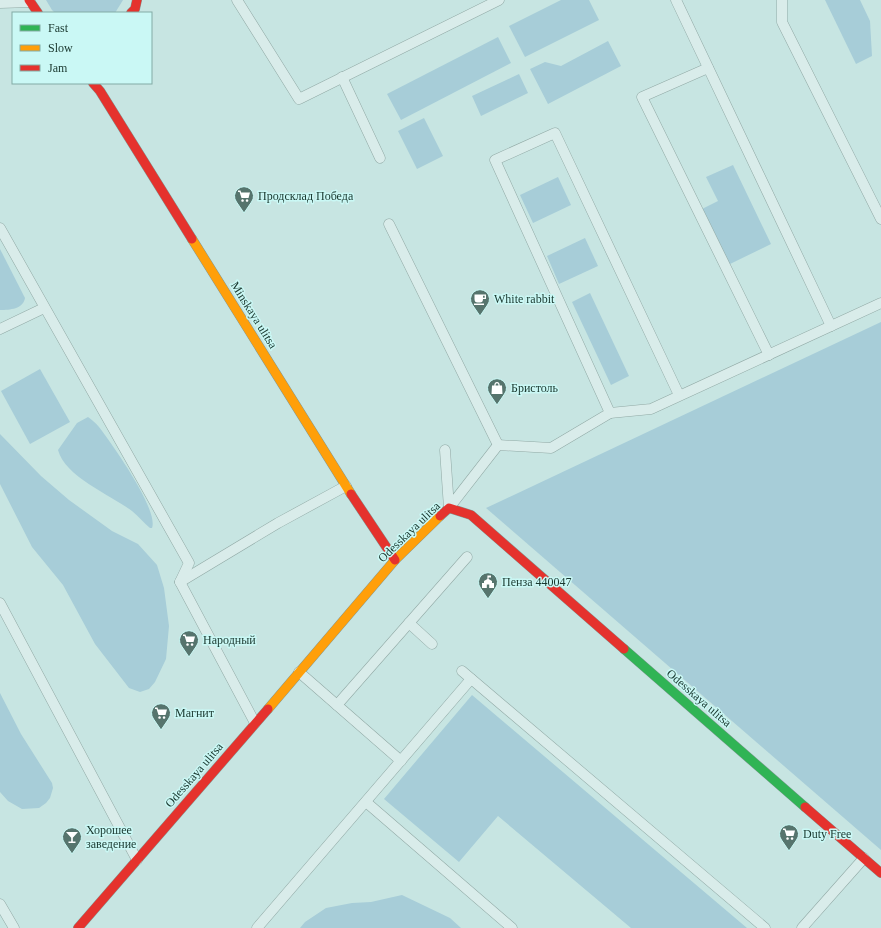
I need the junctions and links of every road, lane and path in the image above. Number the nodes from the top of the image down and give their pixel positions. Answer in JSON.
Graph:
{"nodes":[{"id":1,"x":137,"y":0,"type":"edge"},
{"id":2,"x":237,"y":0,"type":"edge"},
{"id":3,"x":499,"y":0,"type":"edge"},
{"id":4,"x":676,"y":0,"type":"edge"},
{"id":5,"x":782,"y":0,"type":"edge"},
{"id":6,"x":29,"y":1,"type":"edge"},
{"id":7,"x":0,"y":3,"type":"edge"},
{"id":8,"x":37,"y":12,"type":"edge"},
{"id":9,"x":132,"y":12,"type":"edge"},
{"id":10,"x":708,"y":68,"type":"junction"},
{"id":11,"x":342,"y":78,"type":"junction"},
{"id":12,"x":94,"y":84,"type":"edge"},
{"id":13,"x":380,"y":158,"type":"dead end"},
{"id":14,"x":881,"y":219,"type":"edge"},
{"id":15,"x":389,"y":224,"type":"dead end"},
{"id":16,"x":0,"y":228,"type":"edge"},
{"id":17,"x":881,"y":303,"type":"edge"},
{"id":18,"x":44,"y":308,"type":"junction"},
{"id":19,"x":831,"y":326,"type":"junction"},
{"id":20,"x":0,"y":329,"type":"edge"},
{"id":21,"x":769,"y":355,"type":"junction"},
{"id":22,"x":679,"y":395,"type":"junction"},
{"id":23,"x":610,"y":413,"type":"junction"},
{"id":24,"x":498,"y":445,"type":"junction"},
{"id":25,"x":445,"y":450,"type":"dead end"},
{"id":26,"x":346,"y":486,"type":"junction"},
{"id":27,"x":449,"y":508,"type":"junction"},
{"id":28,"x":467,"y":557,"type":"dead end"},
{"id":29,"x":395,"y":560,"type":"junction"},
{"id":30,"x":180,"y":582,"type":"junction"},
{"id":31,"x":0,"y":603,"type":"edge"},
{"id":32,"x":409,"y":623,"type":"junction"},
{"id":33,"x":432,"y":644,"type":"dead end"},
{"id":34,"x":462,"y":671,"type":"dead end"},
{"id":35,"x":299,"y":672,"type":"junction"},
{"id":36,"x":471,"y":679,"type":"junction"},
{"id":37,"x":337,"y":705,"type":"junction"},
{"id":38,"x":255,"y":723,"type":"junction"},
{"id":39,"x":401,"y":761,"type":"junction"},
{"id":40,"x":366,"y":802,"type":"junction"},
{"id":41,"x":864,"y":858,"type":"junction"},
{"id":42,"x":137,"y":860,"type":"junction"},
{"id":43,"x":881,"y":873,"type":"edge"},
{"id":44,"x":0,"y":904,"type":"edge"},
{"id":45,"x":14,"y":928,"type":"edge"},
{"id":46,"x":78,"y":928,"type":"edge"},
{"id":47,"x":257,"y":928,"type":"edge"},
{"id":48,"x":512,"y":928,"type":"edge"},
{"id":49,"x":765,"y":928,"type":"edge"},
{"id":50,"x":802,"y":928,"type":"edge"}],
"edges":[{"from":1,"to":9,"type":"street"},
{"from":2,"to":11,"type":"lane"},
{"from":3,"to":11,"type":"lane"},
{"from":4,"to":10,"type":"lane"},
{"from":5,"to":14,"type":"lane"},
{"from":6,"to":7,"type":"lane"},
{"from":6,"to":8,"type":"street"},
{"from":10,"to":19,"type":"lane"},
{"from":10,"to":21,"type":"lane"},
{"from":11,"to":13,"type":"lane"},
{"from":12,"to":26,"type":"street","name":"Minskaya ulitsa"},
{"from":15,"to":24,"type":"lane"},
{"from":16,"to":18,"type":"lane"},
{"from":17,"to":19,"type":"lane"},
{"from":18,"to":20,"type":"lane"},
{"from":18,"to":30,"type":"lane"},
{"from":19,"to":21,"type":"lane"},
{"from":21,"to":22,"type":"lane"},
{"from":22,"to":23,"type":"lane"},
{"from":22,"to":23,"type":"lane"},
{"from":23,"to":24,"type":"lane"},
{"from":24,"to":27,"type":"lane"},
{"from":25,"to":27,"type":"lane"},
{"from":26,"to":29,"type":"street","name":"Minskaya ulitsa"},
{"from":26,"to":30,"type":"lane"},
{"from":27,"to":29,"type":"street","name":"Odesskaya ulitsa"},
{"from":27,"to":41,"type":"street","name":"Odesskaya ulitsa"},
{"from":28,"to":32,"type":"lane"},
{"from":29,"to":35,"type":"street","name":"Odesskaya ulitsa"},
{"from":30,"to":38,"type":"lane"},
{"from":31,"to":42,"type":"lane"},
{"from":32,"to":33,"type":"lane"},
{"from":32,"to":37,"type":"lane"},
{"from":34,"to":36,"type":"lane"},
{"from":35,"to":37,"type":"lane"},
{"from":35,"to":38,"type":"street","name":"Odesskaya ulitsa"},
{"from":36,"to":39,"type":"lane"},
{"from":36,"to":49,"type":"lane"},
{"from":37,"to":39,"type":"lane"},
{"from":38,"to":42,"type":"street","name":"Odesskaya ulitsa"},
{"from":39,"to":40,"type":"lane"},
{"from":40,"to":47,"type":"lane"},
{"from":40,"to":48,"type":"lane"},
{"from":41,"to":43,"type":"street","name":"Odesskaya ulitsa"},
{"from":41,"to":50,"type":"lane"},
{"from":42,"to":46,"type":"street","name":"Odesskaya ulitsa"},
{"from":44,"to":45,"type":"lane"}]}
